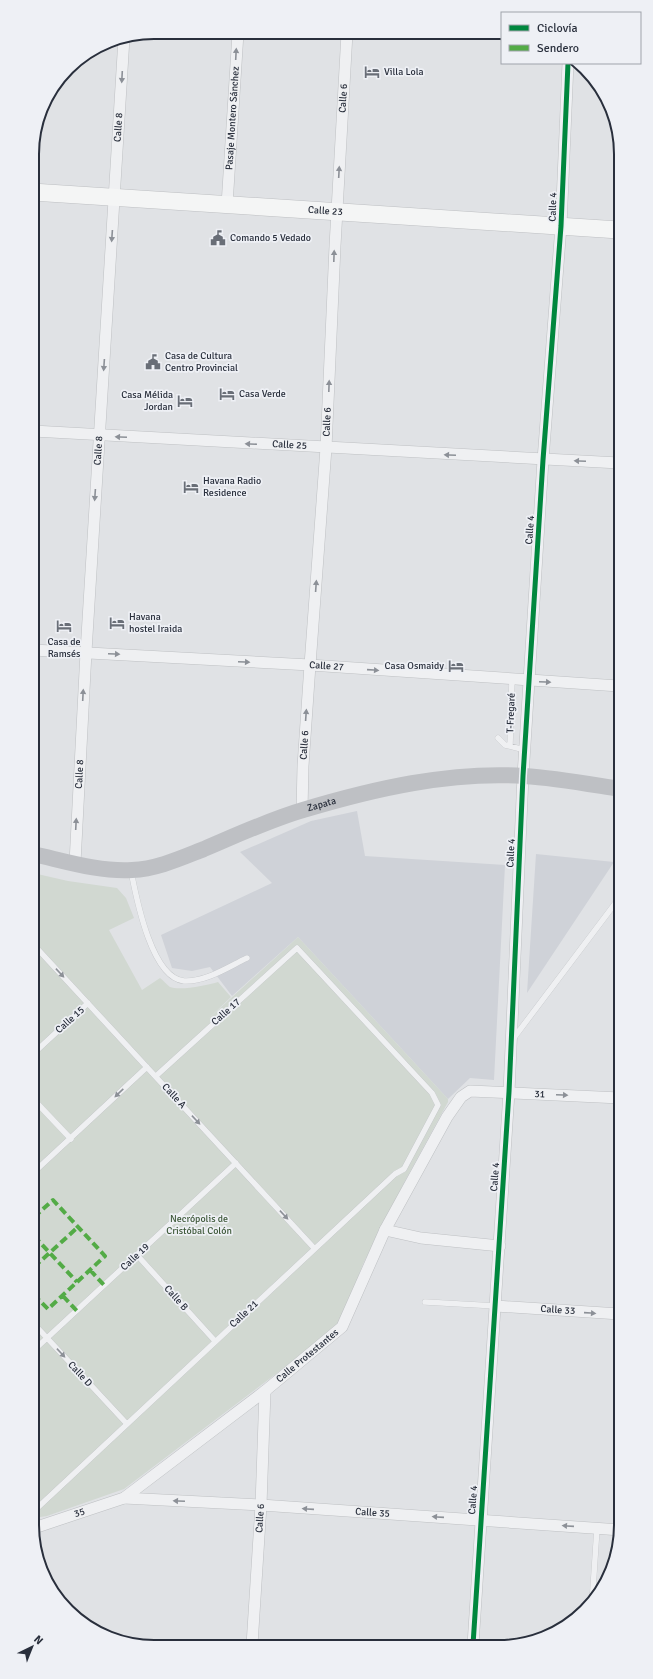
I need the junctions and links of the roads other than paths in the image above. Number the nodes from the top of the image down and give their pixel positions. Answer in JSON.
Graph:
{"nodes":[{"id":1,"x":238,"y":39,"type":"edge"},
{"id":2,"x":347,"y":39,"type":"edge"},
{"id":3,"x":124,"y":43,"type":"edge"},
{"id":4,"x":568,"y":64,"type":"edge"},
{"id":5,"x":39,"y":192,"type":"edge"},
{"id":6,"x":113,"y":197,"type":"junction"},
{"id":7,"x":227,"y":204,"type":"junction"},
{"id":8,"x":337,"y":211,"type":"junction"},
{"id":9,"x":561,"y":226,"type":"junction"},
{"id":10,"x":614,"y":230,"type":"edge"},
{"id":11,"x":39,"y":431,"type":"edge"},
{"id":12,"x":99,"y":436,"type":"junction"},
{"id":13,"x":326,"y":448,"type":"junction"},
{"id":14,"x":544,"y":460,"type":"junction"},
{"id":15,"x":614,"y":463,"type":"edge"},
{"id":16,"x":39,"y":650,"type":"edge"},
{"id":17,"x":86,"y":652,"type":"junction"},
{"id":18,"x":310,"y":666,"type":"junction"},
{"id":19,"x":512,"y":679,"type":"junction"},
{"id":20,"x":529,"y":681,"type":"junction"},
{"id":21,"x":614,"y":686,"type":"edge"},
{"id":22,"x":498,"y":738,"type":"dead end"},
{"id":23,"x":510,"y":746,"type":"junction"},
{"id":24,"x":525,"y":750,"type":"junction"},
{"id":25,"x":523,"y":776,"type":"junction"},
{"id":26,"x":614,"y":788,"type":"edge"},
{"id":27,"x":302,"y":810,"type":"junction"},
{"id":28,"x":39,"y":855,"type":"edge"},
{"id":29,"x":75,"y":863,"type":"junction"},
{"id":30,"x":131,"y":870,"type":"junction"},
{"id":31,"x":614,"y":905,"type":"edge"},
{"id":32,"x":39,"y":949,"type":"edge"},
{"id":33,"x":247,"y":958,"type":"dead end"},
{"id":34,"x":88,"y":1003,"type":"junction"},
{"id":35,"x":512,"y":1040,"type":"junction"},
{"id":36,"x":39,"y":1047,"type":"edge"},
{"id":37,"x":147,"y":1066,"type":"junction"},
{"id":38,"x":156,"y":1076,"type":"junction"},
{"id":39,"x":509,"y":1092,"type":"junction"},
{"id":40,"x":462,"y":1097,"type":"joint"},
{"id":41,"x":614,"y":1098,"type":"edge"},
{"id":42,"x":39,"y":1105,"type":"edge"},
{"id":43,"x":438,"y":1105,"type":"joint"},
{"id":44,"x":71,"y":1139,"type":"junction"},
{"id":45,"x":236,"y":1163,"type":"junction"},
{"id":46,"x":39,"y":1168,"type":"edge"},
{"id":47,"x":385,"y":1230,"type":"junction"},
{"id":48,"x":500,"y":1246,"type":"junction"},
{"id":49,"x":314,"y":1248,"type":"junction"},
{"id":50,"x":137,"y":1255,"type":"junction"},
{"id":51,"x":424,"y":1302,"type":"dead end"},
{"id":52,"x":496,"y":1306,"type":"junction"},
{"id":53,"x":614,"y":1314,"type":"edge"},
{"id":54,"x":39,"y":1329,"type":"edge"},
{"id":55,"x":47,"y":1338,"type":"junction"},
{"id":56,"x":215,"y":1341,"type":"junction"},
{"id":57,"x":39,"y":1345,"type":"edge"},
{"id":58,"x":264,"y":1391,"type":"junction"},
{"id":59,"x":127,"y":1424,"type":"junction"},
{"id":60,"x":124,"y":1498,"type":"junction"},
{"id":61,"x":261,"y":1505,"type":"junction"},
{"id":62,"x":39,"y":1506,"type":"edge"},
{"id":63,"x":481,"y":1520,"type":"junction"},
{"id":64,"x":39,"y":1526,"type":"edge"},
{"id":65,"x":597,"y":1528,"type":"junction"},
{"id":66,"x":614,"y":1529,"type":"edge"},
{"id":67,"x":593,"y":1592,"type":"edge"},
{"id":68,"x":252,"y":1640,"type":"edge"},
{"id":69,"x":474,"y":1640,"type":"edge"}],
"edges":[{"from":7,"to":1,"type":"street","name":"Pasaje Montero Sánchez","one_way":true},
{"from":8,"to":2,"type":"street","name":"Calle 6","one_way":true},
{"from":3,"to":6,"type":"street","name":"Calle 8","one_way":true},
{"from":4,"to":9,"type":"street","name":"Calle 4"},
{"from":5,"to":6,"type":"main road","name":"Calle 23"},
{"from":6,"to":7,"type":"main road","name":"Calle 23"},
{"from":6,"to":12,"type":"street","name":"Calle 8","one_way":true},
{"from":7,"to":8,"type":"main road","name":"Calle 23"},
{"from":8,"to":9,"type":"main road","name":"Calle 23"},
{"from":13,"to":8,"type":"street","name":"Calle 6","one_way":true},
{"from":9,"to":10,"type":"main road","name":"Calle 23"},
{"from":9,"to":14,"type":"street","name":"Calle 4"},
{"from":11,"to":12,"type":"street","name":"Calle 25"},
{"from":13,"to":12,"type":"street","name":"Calle 25","one_way":true},
{"from":12,"to":17,"type":"street","name":"Calle 8","one_way":true},
{"from":14,"to":13,"type":"street","name":"Calle 25","one_way":true},
{"from":18,"to":13,"type":"street","name":"Calle 6","one_way":true},
{"from":15,"to":14,"type":"street","name":"Calle 25","one_way":true},
{"from":14,"to":20,"type":"street","name":"Calle 4"},
{"from":16,"to":17,"type":"street","name":"Calle 27"},
{"from":17,"to":18,"type":"street","name":"Calle 27","one_way":true},
{"from":29,"to":17,"type":"street","name":"Calle 8","one_way":true},
{"from":18,"to":19,"type":"street","name":"Calle 27","one_way":true},
{"from":27,"to":18,"type":"street","name":"Calle 6","one_way":true},
{"from":19,"to":20,"type":"street","name":"Calle 27"},
{"from":19,"to":23,"type":"lane","name":"T-Fregaré"},
{"from":20,"to":21,"type":"street","name":"Calle 27","one_way":true},
{"from":20,"to":24,"type":"street","name":"Calle 4"},
{"from":22,"to":23,"type":"lane","name":"T-Fregaré"},
{"from":23,"to":24,"type":"lane","name":"T-Fregaré"},
{"from":24,"to":25,"type":"street","name":"Calle 4"},
{"from":25,"to":26,"type":"main road","name":"Zapata"},
{"from":25,"to":27,"type":"main road","name":"Zapata"},
{"from":25,"to":35,"type":"street","name":"Calle 4"},
{"from":27,"to":30,"type":"main road","name":"Zapata"},
{"from":28,"to":29,"type":"main road","name":"Zapata"},
{"from":29,"to":30,"type":"main road","name":"Zapata"},
{"from":30,"to":33,"type":"lane"},
{"from":31,"to":35,"type":"lane"},
{"from":32,"to":34,"type":"lane","name":"Calle A","one_way":true},
{"from":34,"to":36,"type":"lane","name":"Calle 15"},
{"from":34,"to":37,"type":"lane","name":"Calle A"},
{"from":35,"to":39,"type":"street","name":"Calle 4"},
{"from":37,"to":38,"type":"lane","name":"Calle A"},
{"from":37,"to":44,"type":"lane","one_way":true},
{"from":38,"to":43,"type":"lane","name":"Calle 17"},
{"from":38,"to":45,"type":"lane","name":"Calle A","one_way":true},
{"from":39,"to":40,"type":"street","name":"31"},
{"from":39,"to":41,"type":"street","name":"31","one_way":true},
{"from":39,"to":48,"type":"street","name":"Calle 4"},
{"from":40,"to":47,"type":"street","name":"Calle Protestantes"},
{"from":42,"to":44,"type":"lane"},
{"from":43,"to":49,"type":"lane","name":"Calle 21"},
{"from":44,"to":46,"type":"lane"},
{"from":45,"to":49,"type":"lane","name":"Calle A","one_way":true},
{"from":45,"to":50,"type":"lane","name":"Calle 19"},
{"from":47,"to":48,"type":"street"},
{"from":47,"to":58,"type":"street","name":"Calle Protestantes"},
{"from":48,"to":52,"type":"street","name":"Calle 4"},
{"from":49,"to":56,"type":"lane","name":"Calle 21"},
{"from":50,"to":55,"type":"lane","name":"Calle 19"},
{"from":50,"to":56,"type":"lane","name":"Calle B"},
{"from":51,"to":52,"type":"lane"},
{"from":52,"to":53,"type":"street","name":"Calle 33","one_way":true},
{"from":52,"to":63,"type":"street","name":"Calle 4"},
{"from":54,"to":55,"type":"lane","name":"Calle D"},
{"from":55,"to":57,"type":"lane","name":"Calle 19"},
{"from":55,"to":59,"type":"lane","name":"Calle D","one_way":true},
{"from":56,"to":59,"type":"lane","name":"Calle 21"},
{"from":58,"to":60,"type":"street","name":"Calle Protestantes"},
{"from":58,"to":61,"type":"street","name":"Calle 6"},
{"from":59,"to":62,"type":"lane","name":"Calle 21"},
{"from":61,"to":60,"type":"street","name":"Calle 35","one_way":true},
{"from":60,"to":64,"type":"street","name":"35"},
{"from":63,"to":61,"type":"street","name":"Calle 35","one_way":true},
{"from":61,"to":68,"type":"street","name":"Calle 6"},
{"from":65,"to":63,"type":"street","name":"Calle 35","one_way":true},
{"from":63,"to":69,"type":"street","name":"Calle 4"},
{"from":65,"to":66,"type":"street","name":"Calle 35"},
{"from":65,"to":67,"type":"lane"}]}
